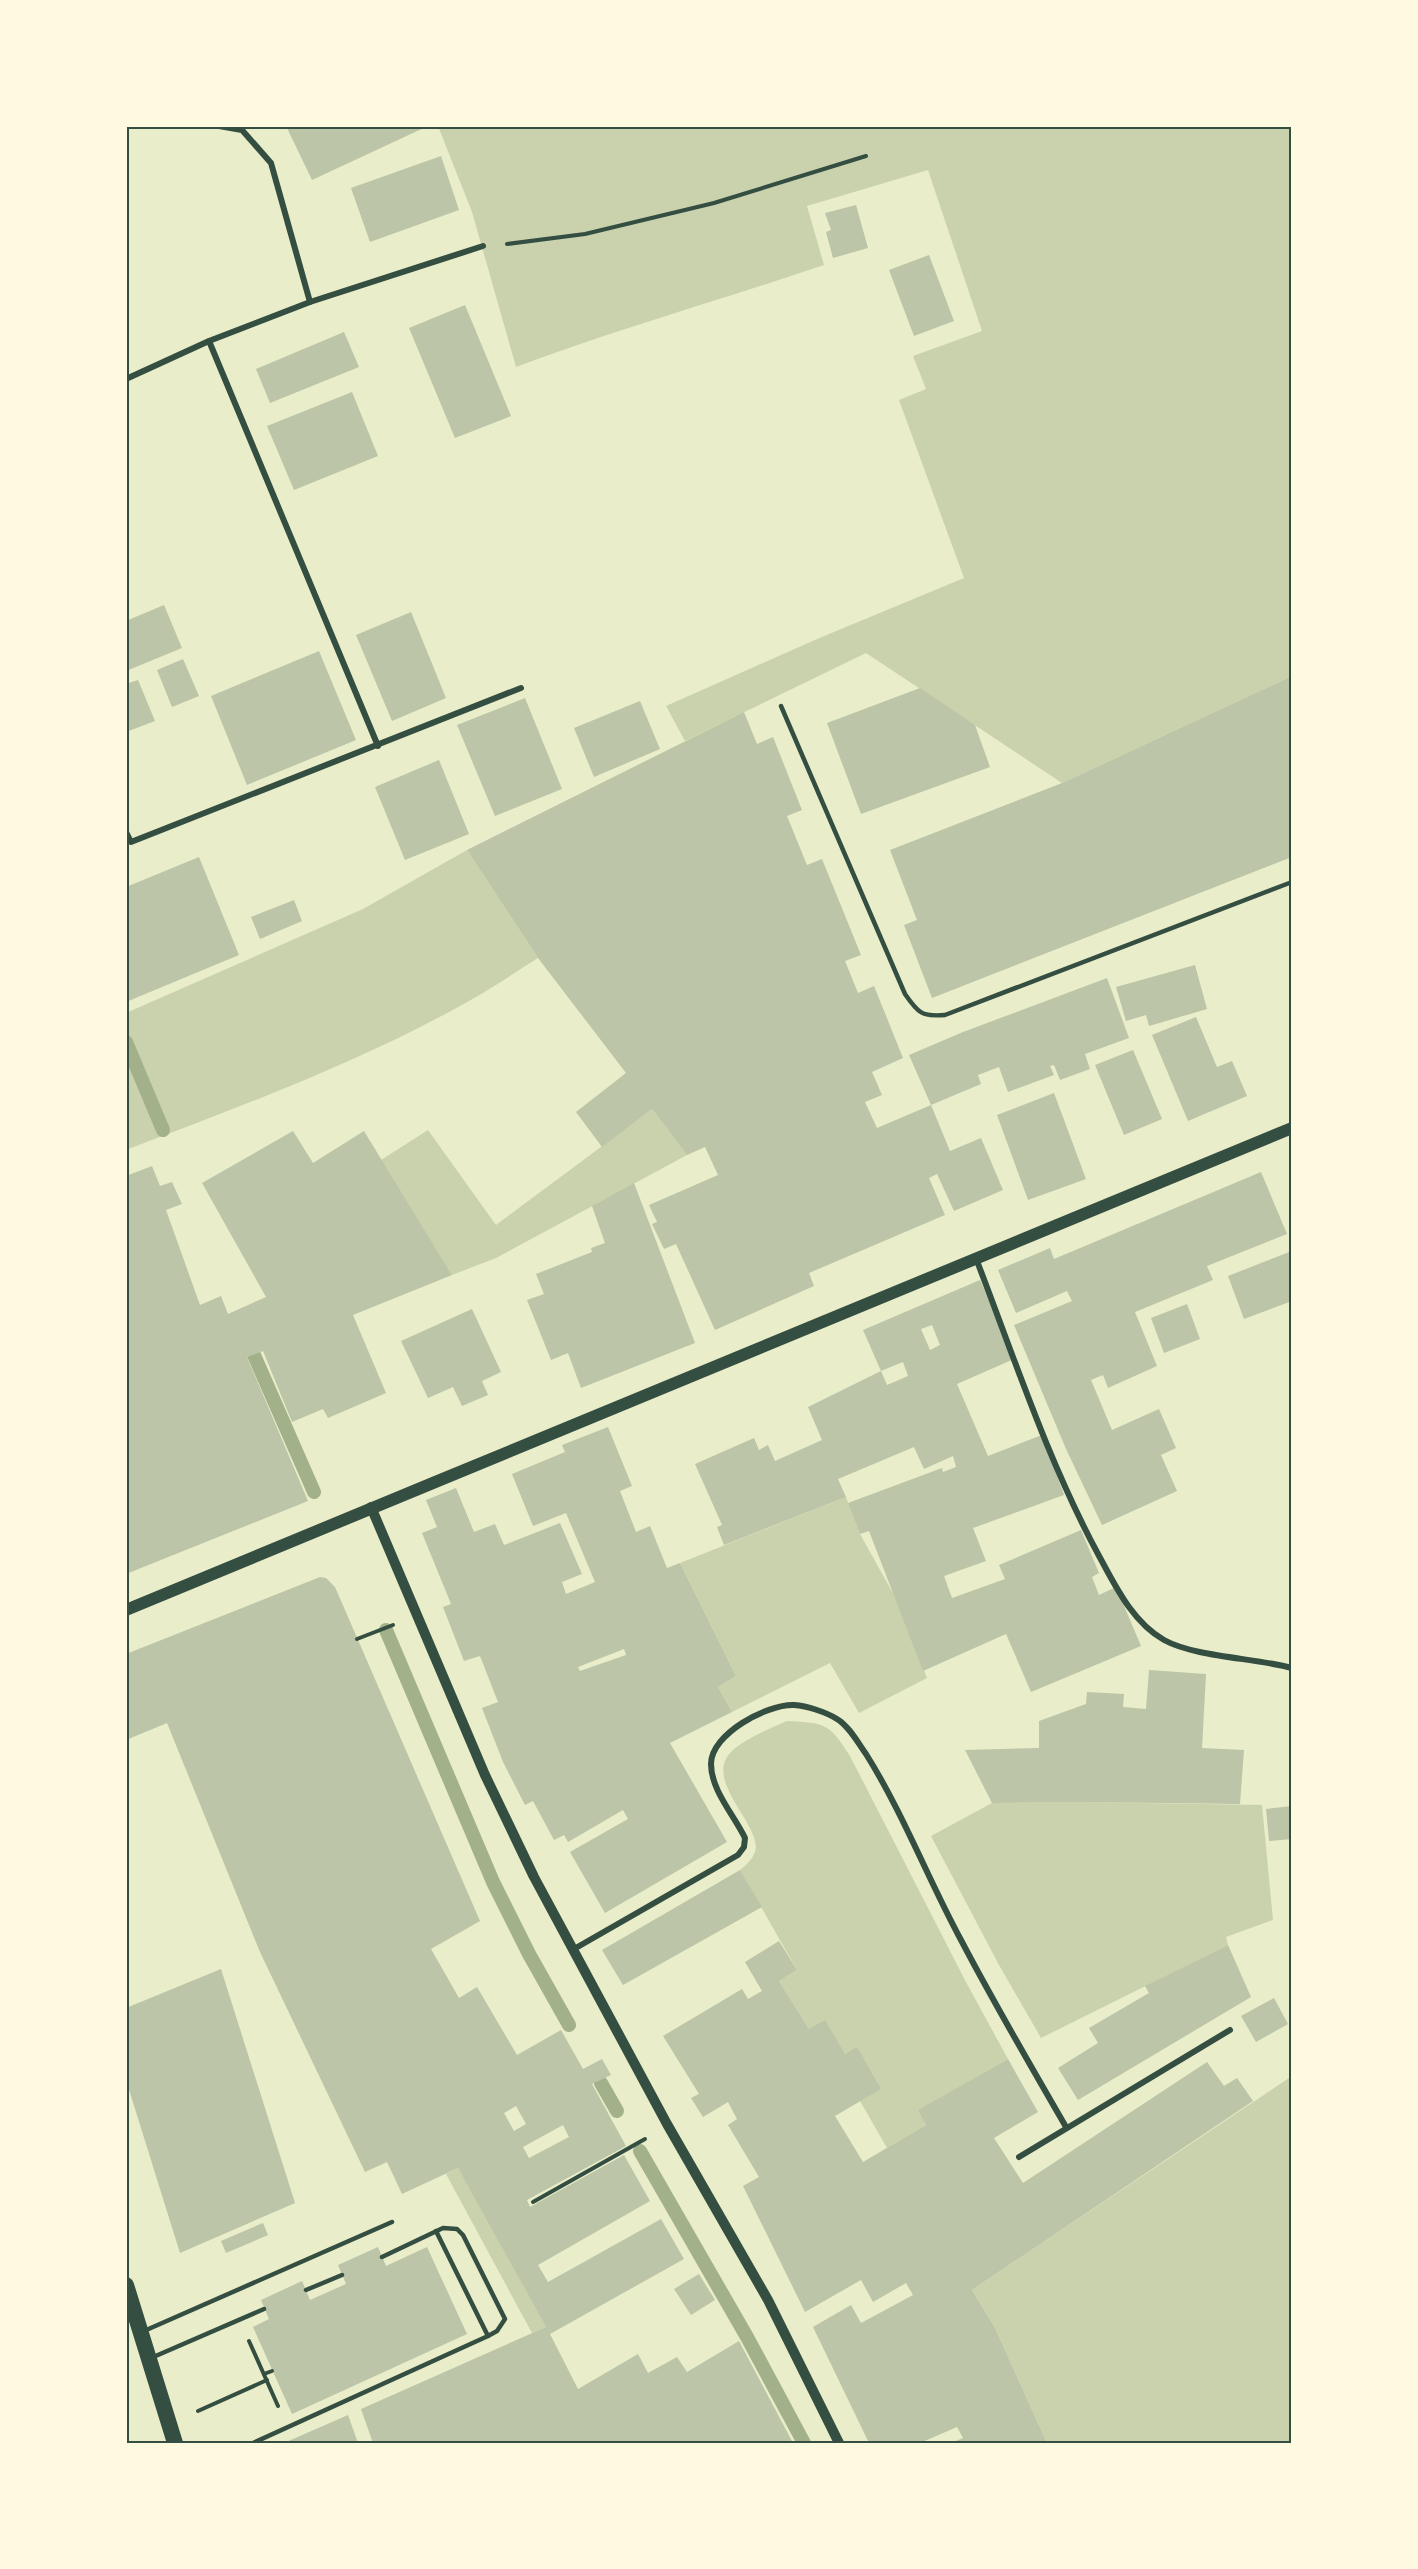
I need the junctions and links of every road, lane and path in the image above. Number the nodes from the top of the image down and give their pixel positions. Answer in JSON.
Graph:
{"nodes":[{"id":1,"x":219,"y":126,"type":"edge"},
{"id":2,"x":866,"y":156,"type":"dead end"},
{"id":3,"x":483,"y":246,"type":"joint"},
{"id":4,"x":310,"y":302,"type":"junction"},
{"id":5,"x":209,"y":342,"type":"junction"},
{"id":6,"x":126,"y":379,"type":"edge"},
{"id":7,"x":521,"y":688,"type":"dead end"},
{"id":8,"x":781,"y":706,"type":"dead end"},
{"id":9,"x":378,"y":746,"type":"junction"},
{"id":10,"x":126,"y":832,"type":"edge"},
{"id":11,"x":1292,"y":882,"type":"edge"},
{"id":12,"x":1292,"y":1128,"type":"edge"},
{"id":13,"x":977,"y":1261,"type":"junction"},
{"id":14,"x":371,"y":1507,"type":"junction"},
{"id":15,"x":126,"y":1610,"type":"edge"},
{"id":16,"x":418,"y":1614,"type":"junction"},
{"id":17,"x":357,"y":1639,"type":"dead end"},
{"id":18,"x":1292,"y":1668,"type":"edge"},
{"id":19,"x":574,"y":1949,"type":"junction"},
{"id":20,"x":1230,"y":2030,"type":"dead end"},
{"id":21,"x":667,"y":2124,"type":"junction"},
{"id":22,"x":1066,"y":2127,"type":"junction"},
{"id":23,"x":1019,"y":2157,"type":"dead end"},
{"id":24,"x":533,"y":2202,"type":"dead end"},
{"id":25,"x":392,"y":2222,"type":"dead end"},
{"id":26,"x":436,"y":2232,"type":"junction"},
{"id":27,"x":382,"y":2257,"type":"dead end"},
{"id":28,"x":342,"y":2275,"type":"dead end"},
{"id":29,"x":126,"y":2285,"type":"edge"},
{"id":30,"x":306,"y":2290,"type":"dead end"},
{"id":31,"x":264,"y":2309,"type":"dead end"},
{"id":32,"x":141,"y":2332,"type":"junction"},
{"id":33,"x":488,"y":2336,"type":"junction"},
{"id":34,"x":149,"y":2359,"type":"junction"},
{"id":35,"x":272,"y":2371,"type":"dead end"},
{"id":36,"x":264,"y":2374,"type":"dead end"},
{"id":37,"x":267,"y":2380,"type":"dead end"},
{"id":38,"x":192,"y":2414,"type":"dead end"},
{"id":39,"x":175,"y":2443,"type":"edge"},
{"id":40,"x":253,"y":2443,"type":"edge"},
{"id":41,"x":839,"y":2443,"type":"edge"}],
"edges":[{"from":1,"to":4,"type":"street"},
{"from":2,"to":3,"type":"path"},
{"from":3,"to":4,"type":"street"},
{"from":4,"to":5,"type":"street"},
{"from":5,"to":6,"type":"street"},
{"from":5,"to":9,"type":"street"},
{"from":7,"to":9,"type":"street"},
{"from":8,"to":11,"type":"lane"},
{"from":9,"to":10,"type":"street"},
{"from":12,"to":13,"type":"main road"},
{"from":13,"to":14,"type":"main road"},
{"from":13,"to":18,"type":"street"},
{"from":14,"to":15,"type":"main road"},
{"from":14,"to":16,"type":"street"},
{"from":16,"to":17,"type":"path"},
{"from":16,"to":19,"type":"street"},
{"from":19,"to":21,"type":"street"},
{"from":19,"to":22,"type":"street"},
{"from":20,"to":22,"type":"street"},
{"from":21,"to":24,"type":"path"},
{"from":21,"to":41,"type":"street"},
{"from":22,"to":23,"type":"street"},
{"from":25,"to":32,"type":"lane"},
{"from":26,"to":27,"type":"lane"},
{"from":26,"to":33,"type":"lane"},
{"from":26,"to":33,"type":"lane"},
{"from":28,"to":30,"type":"lane"},
{"from":29,"to":32,"type":"highway"},
{"from":31,"to":34,"type":"lane"},
{"from":32,"to":34,"type":"highway"},
{"from":33,"to":40,"type":"lane"},
{"from":34,"to":39,"type":"highway"},
{"from":35,"to":36,"type":"path"},
{"from":37,"to":38,"type":"path"}]}
